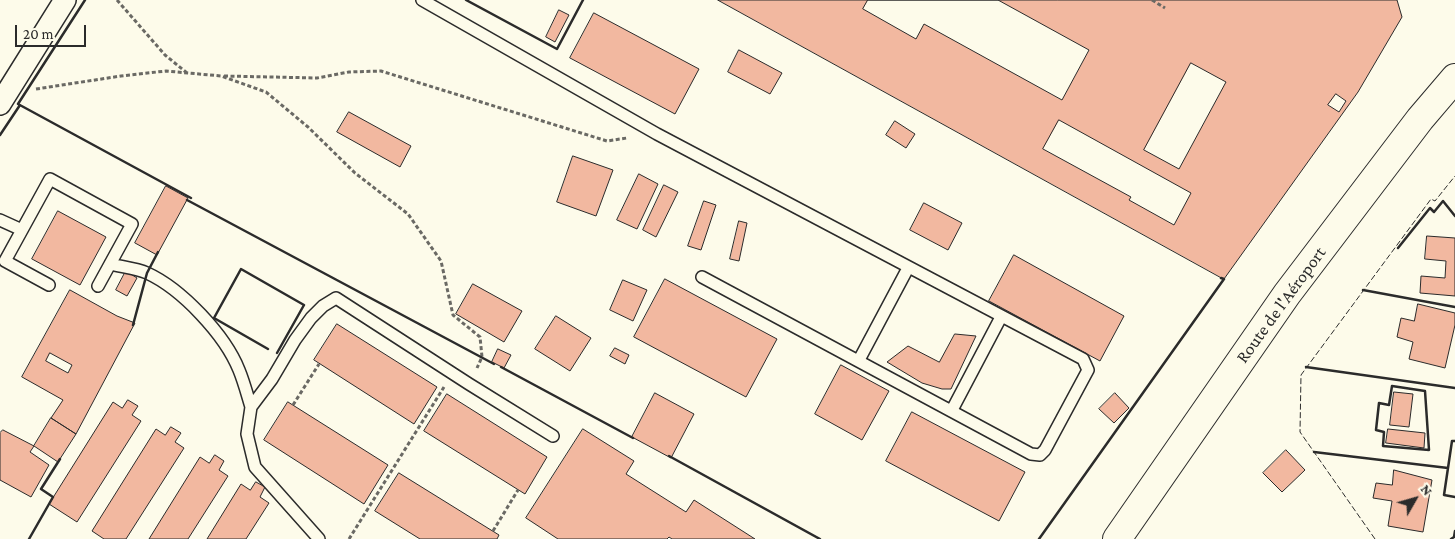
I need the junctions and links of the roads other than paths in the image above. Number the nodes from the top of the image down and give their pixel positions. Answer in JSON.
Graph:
{"nodes":[{"id":1,"x":64,"y":0,"type":"edge"},
{"id":2,"x":422,"y":0,"type":"edge"},
{"id":3,"x":1455,"y":78,"type":"edge"},
{"id":4,"x":4,"y":99,"type":"edge"},
{"id":5,"x":0,"y":220,"type":"edge"},
{"id":6,"x":22,"y":230,"type":"junction"},
{"id":7,"x":110,"y":264,"type":"junction"},
{"id":8,"x":908,"y":268,"type":"junction"},
{"id":9,"x":702,"y":277,"type":"dead end"},
{"id":10,"x":49,"y":285,"type":"dead end"},
{"id":11,"x":98,"y":286,"type":"dead end"},
{"id":12,"x":1001,"y":317,"type":"junction"},
{"id":13,"x":859,"y":360,"type":"junction"},
{"id":14,"x":251,"y":407,"type":"junction"},
{"id":15,"x":952,"y":410,"type":"junction"},
{"id":16,"x":553,"y":436,"type":"dead end"},
{"id":17,"x":319,"y":539,"type":"edge"},
{"id":18,"x":1117,"y":539,"type":"edge"}],
"edges":[{"from":1,"to":4,"type":"street"},
{"from":2,"to":8,"type":"lane"},
{"from":3,"to":18,"type":"main road","name":"Route de l'Aéroport"},
{"from":5,"to":6,"type":"lane"},
{"from":6,"to":7,"type":"lane"},
{"from":6,"to":10,"type":"lane"},
{"from":7,"to":11,"type":"lane"},
{"from":7,"to":14,"type":"lane"},
{"from":8,"to":12,"type":"lane"},
{"from":8,"to":13,"type":"lane"},
{"from":9,"to":13,"type":"lane"},
{"from":12,"to":15,"type":"lane"},
{"from":12,"to":15,"type":"lane"},
{"from":13,"to":15,"type":"lane"},
{"from":14,"to":16,"type":"lane"},
{"from":14,"to":17,"type":"lane"}]}
